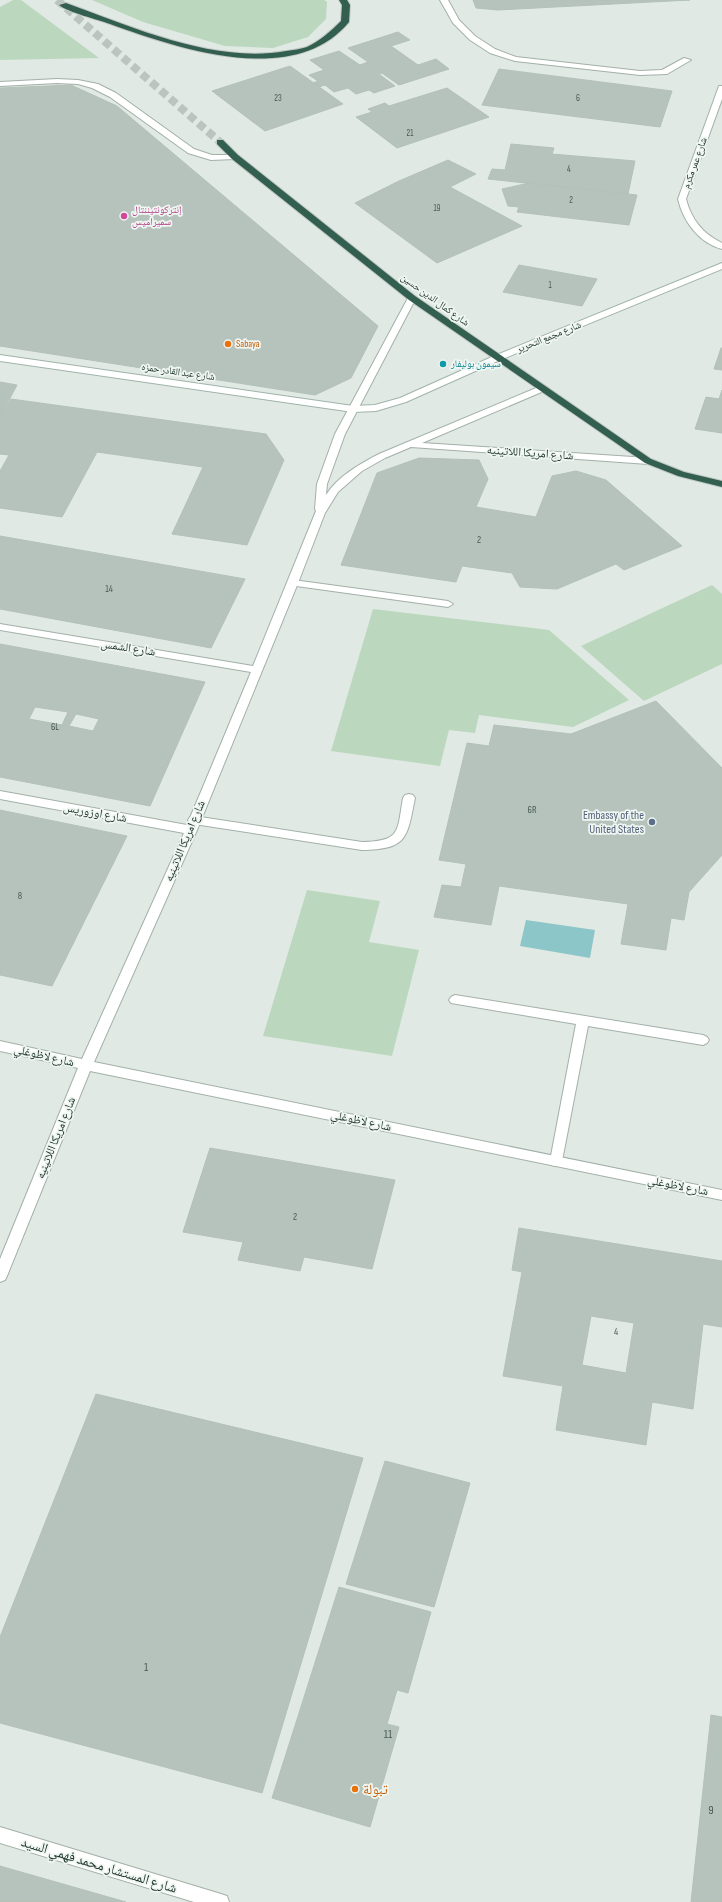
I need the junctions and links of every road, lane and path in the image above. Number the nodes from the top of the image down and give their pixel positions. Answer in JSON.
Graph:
{"nodes":[{"id":1,"x":343,"y":0,"type":"edge"},
{"id":2,"x":444,"y":0,"type":"edge"},
{"id":3,"x":63,"y":5,"type":"dead end"},
{"id":4,"x":687,"y":60,"type":"dead end"},
{"id":5,"x":0,"y":84,"type":"edge"},
{"id":6,"x":722,"y":88,"type":"edge"},
{"id":7,"x":220,"y":142,"type":"tunnel mouth"},
{"id":8,"x":236,"y":156,"type":"junction"},
{"id":9,"x":722,"y":246,"type":"edge"},
{"id":10,"x":722,"y":266,"type":"edge"},
{"id":11,"x":412,"y":298,"type":"junction"},
{"id":12,"x":0,"y":358,"type":"edge"},
{"id":13,"x":497,"y":358,"type":"junction"},
{"id":14,"x":541,"y":389,"type":"junction"},
{"id":15,"x":353,"y":409,"type":"junction"},
{"id":16,"x":411,"y":445,"type":"junction"},
{"id":17,"x":648,"y":461,"type":"junction"},
{"id":18,"x":722,"y":484,"type":"edge"},
{"id":19,"x":320,"y":513,"type":"junction"},
{"id":20,"x":293,"y":583,"type":"junction"},
{"id":21,"x":448,"y":604,"type":"dead end"},
{"id":22,"x":0,"y":627,"type":"edge"},
{"id":23,"x":257,"y":670,"type":"junction"},
{"id":24,"x":0,"y":795,"type":"edge"},
{"id":25,"x":409,"y":798,"type":"dead end"},
{"id":26,"x":192,"y":825,"type":"junction"},
{"id":27,"x":455,"y":1000,"type":"dead end"},
{"id":28,"x":583,"y":1020,"type":"junction"},
{"id":29,"x":702,"y":1040,"type":"dead end"},
{"id":30,"x":0,"y":1046,"type":"edge"},
{"id":31,"x":86,"y":1065,"type":"junction"},
{"id":32,"x":556,"y":1161,"type":"junction"},
{"id":33,"x":722,"y":1195,"type":"edge"},
{"id":34,"x":0,"y":1276,"type":"edge"},
{"id":35,"x":0,"y":1835,"type":"edge"},
{"id":36,"x":221,"y":1902,"type":"edge"}],
"edges":[{"from":1,"to":3,"type":"highway"},
{"from":2,"to":4,"type":"street"},
{"from":5,"to":8,"type":"street"},
{"from":6,"to":9,"type":"street","name":"شارع عمر مكرم"},
{"from":7,"to":8,"type":"highway","name":"شارع كمال الدين حسين"},
{"from":8,"to":11,"type":"highway","name":"شارع كمال الدين حسين"},
{"from":10,"to":13,"type":"street","name":"شارع مجمع التحرير"},
{"from":11,"to":13,"type":"highway","name":"شارع كمال الدين حسين"},
{"from":11,"to":15,"type":"street"},
{"from":12,"to":15,"type":"street","name":"شارع عبد القادر حمزه"},
{"from":13,"to":14,"type":"highway","name":"شارع كمال الدين حسين"},
{"from":13,"to":15,"type":"street","name":"شارع مجمع التحرير"},
{"from":14,"to":16,"type":"street","name":"شارع امريكا اللاتينيه"},
{"from":14,"to":17,"type":"highway","name":"شارع كمال الدين حسين"},
{"from":15,"to":19,"type":"street"},
{"from":16,"to":17,"type":"street","name":"شارع امريكا اللاتينيه"},
{"from":16,"to":19,"type":"street","name":"شارع امريكا اللاتينيه"},
{"from":17,"to":18,"type":"highway"},
{"from":19,"to":20,"type":"street","name":"شارع امريكا اللاتينيه"},
{"from":20,"to":21,"type":"street"},
{"from":20,"to":23,"type":"street","name":"شارع امريكا اللاتينيه"},
{"from":22,"to":23,"type":"street","name":"شارع الشمس"},
{"from":23,"to":26,"type":"street","name":"شارع امريكا اللاتينيه"},
{"from":24,"to":26,"type":"street","name":"شارع اوزوريس"},
{"from":25,"to":26,"type":"street","name":"شارع اوزوريس"},
{"from":26,"to":31,"type":"street","name":"شارع امريكا اللاتينيه"},
{"from":27,"to":28,"type":"street"},
{"from":28,"to":29,"type":"street"},
{"from":28,"to":32,"type":"street"},
{"from":30,"to":31,"type":"street","name":"شارع لاظوغلي"},
{"from":31,"to":32,"type":"street","name":"شارع لاظوغلي"},
{"from":31,"to":34,"type":"street","name":"شارع امريكا اللاتينيه"},
{"from":32,"to":33,"type":"street","name":"شارع لاظوغلي"},
{"from":35,"to":36,"type":"street","name":"شارع المستشار محمد فهمي السيد"}]}
